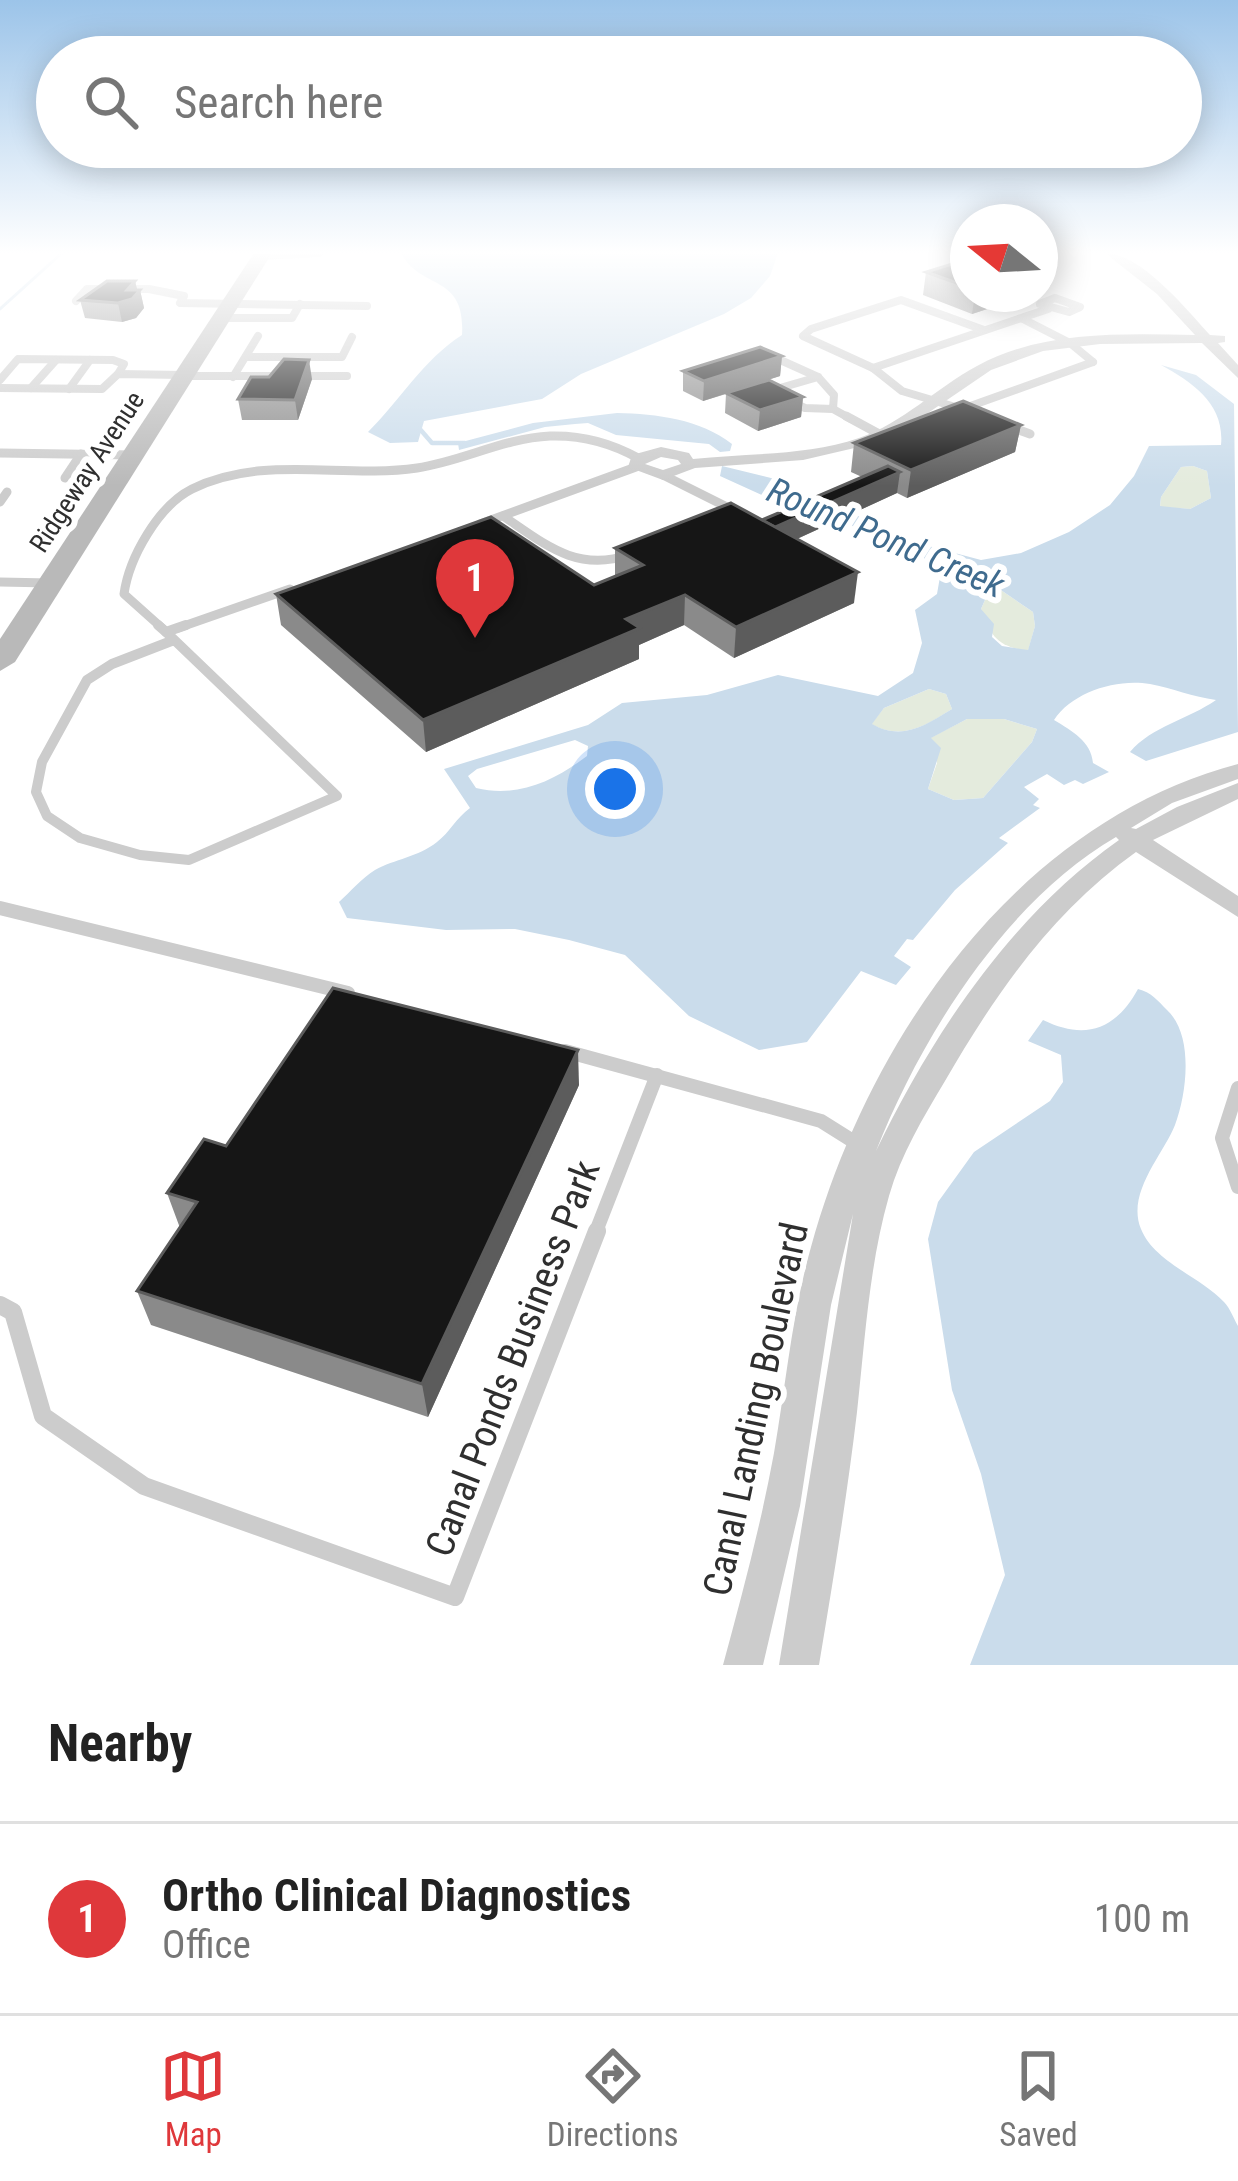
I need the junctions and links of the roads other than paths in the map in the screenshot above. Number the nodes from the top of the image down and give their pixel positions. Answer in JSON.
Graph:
{"nodes":[{"id":1,"x":213,"y":331,"type":"edge"},
{"id":2,"x":809,"y":331,"type":"edge"},
{"id":3,"x":982,"y":331,"type":"edge"},
{"id":4,"x":1046,"y":331,"type":"edge"},
{"id":5,"x":1203,"y":331,"type":"edge"},
{"id":6,"x":258,"y":336,"type":"dead end"},
{"id":7,"x":352,"y":337,"type":"dead end"},
{"id":8,"x":1211,"y":339,"type":"junction"},
{"id":9,"x":1070,"y":343,"type":"junction"},
{"id":10,"x":760,"y":351,"type":"edge"},
{"id":11,"x":245,"y":357,"type":"junction"},
{"id":12,"x":56,"y":359,"type":"junction"},
{"id":13,"x":90,"y":360,"type":"junction"},
{"id":14,"x":874,"y":368,"type":"junction"},
{"id":15,"x":118,"y":374,"type":"junction"},
{"id":16,"x":1238,"y":374,"type":"edge"},
{"id":17,"x":184,"y":376,"type":"junction"},
{"id":18,"x":346,"y":376,"type":"dead end"},
{"id":19,"x":233,"y":377,"type":"junction"},
{"id":20,"x":818,"y":377,"type":"junction"},
{"id":21,"x":0,"y":384,"type":"edge"},
{"id":22,"x":31,"y":388,"type":"junction"},
{"id":23,"x":69,"y":388,"type":"junction"},
{"id":24,"x":934,"y":401,"type":"junction"},
{"id":25,"x":833,"y":409,"type":"junction"},
{"id":26,"x":962,"y":410,"type":"junction"},
{"id":27,"x":1030,"y":434,"type":"dead end"},
{"id":28,"x":881,"y":435,"type":"junction"},
{"id":29,"x":0,"y":453,"type":"edge"},
{"id":30,"x":82,"y":454,"type":"junction"},
{"id":31,"x":133,"y":455,"type":"junction"},
{"id":32,"x":638,"y":462,"type":"junction"},
{"id":33,"x":689,"y":464,"type":"junction"},
{"id":34,"x":663,"y":476,"type":"junction"},
{"id":35,"x":64,"y":478,"type":"dead end"},
{"id":36,"x":503,"y":516,"type":"junction"},
{"id":37,"x":718,"y":519,"type":"edge"},
{"id":38,"x":458,"y":531,"type":"edge"},
{"id":39,"x":642,"y":550,"type":"edge"},
{"id":40,"x":0,"y":582,"type":"edge"},
{"id":41,"x":51,"y":583,"type":"junction"},
{"id":42,"x":301,"y":586,"type":"edge"},
{"id":43,"x":170,"y":636,"type":"junction"},
{"id":44,"x":0,"y":662,"type":"edge"},
{"id":45,"x":1238,"y":771,"type":"edge"},
{"id":46,"x":1238,"y":790,"type":"edge"},
{"id":47,"x":1125,"y":833,"type":"junction"},
{"id":48,"x":0,"y":908,"type":"edge"},
{"id":49,"x":1238,"y":908,"type":"edge"},
{"id":50,"x":364,"y":998,"type":"edge"},
{"id":51,"x":544,"y":1046,"type":"edge"},
{"id":52,"x":658,"y":1076,"type":"junction"},
{"id":53,"x":1238,"y":1088,"type":"edge"},
{"id":54,"x":873,"y":1154,"type":"junction"},
{"id":55,"x":1238,"y":1187,"type":"edge"},
{"id":56,"x":0,"y":1305,"type":"edge"},
{"id":57,"x":742,"y":1665,"type":"edge"},
{"id":58,"x":800,"y":1665,"type":"edge"}],
"edges":[{"from":1,"to":17,"type":"main road","name":"Ridgeway Avenue"},
{"from":2,"to":14,"type":"lane"},
{"from":3,"to":14,"type":"lane"},
{"from":4,"to":9,"type":"lane"},
{"from":5,"to":8,"type":"street"},
{"from":6,"to":11,"type":"lane"},
{"from":7,"to":11,"type":"lane"},
{"from":8,"to":9,"type":"street"},
{"from":8,"to":16,"type":"street"},
{"from":9,"to":24,"type":"street"},
{"from":9,"to":26,"type":"lane"},
{"from":10,"to":20,"type":"lane"},
{"from":11,"to":19,"type":"lane"},
{"from":12,"to":13,"type":"lane"},
{"from":12,"to":21,"type":"lane"},
{"from":12,"to":22,"type":"lane"},
{"from":13,"to":15,"type":"lane"},
{"from":13,"to":23,"type":"lane"},
{"from":14,"to":24,"type":"lane"},
{"from":15,"to":17,"type":"lane"},
{"from":15,"to":23,"type":"lane"},
{"from":17,"to":19,"type":"lane"},
{"from":17,"to":31,"type":"main road","name":"Ridgeway Avenue"},
{"from":18,"to":19,"type":"lane"},
{"from":20,"to":25,"type":"lane"},
{"from":20,"to":25,"type":"lane"},
{"from":21,"to":22,"type":"lane"},
{"from":22,"to":23,"type":"lane"},
{"from":24,"to":26,"type":"lane"},
{"from":24,"to":28,"type":"street"},
{"from":25,"to":28,"type":"lane"},
{"from":26,"to":27,"type":"lane"},
{"from":28,"to":33,"type":"street"},
{"from":29,"to":30,"type":"lane"},
{"from":30,"to":31,"type":"lane"},
{"from":30,"to":35,"type":"lane"},
{"from":31,"to":41,"type":"main road","name":"Ridgeway Avenue"},
{"from":32,"to":33,"type":"street"},
{"from":32,"to":34,"type":"street"},
{"from":32,"to":36,"type":"lane"},
{"from":32,"to":43,"type":"lane"},
{"from":33,"to":34,"type":"street"},
{"from":34,"to":37,"type":"lane"},
{"from":36,"to":38,"type":"lane"},
{"from":36,"to":39,"type":"lane"},
{"from":40,"to":41,"type":"lane"},
{"from":41,"to":44,"type":"main road","name":"Ridgeway Avenue"},
{"from":42,"to":43,"type":"lane"},
{"from":43,"to":43,"type":"lane"},
{"from":45,"to":47,"type":"street","name":"Canal Landing Boulevard"},
{"from":46,"to":47,"type":"street","name":"Canal Landing Boulevard"},
{"from":47,"to":49,"type":"street"},
{"from":47,"to":54,"type":"street","name":"Canal Landing Boulevard"},
{"from":48,"to":50,"type":"lane"},
{"from":51,"to":52,"type":"lane"},
{"from":52,"to":54,"type":"lane"},
{"from":52,"to":56,"type":"lane","name":"Canal Ponds Business Park"},
{"from":53,"to":55,"type":"lane"},
{"from":54,"to":57,"type":"street","name":"Canal Landing Boulevard"},
{"from":54,"to":58,"type":"street","name":"Canal Landing Boulevard"}]}
